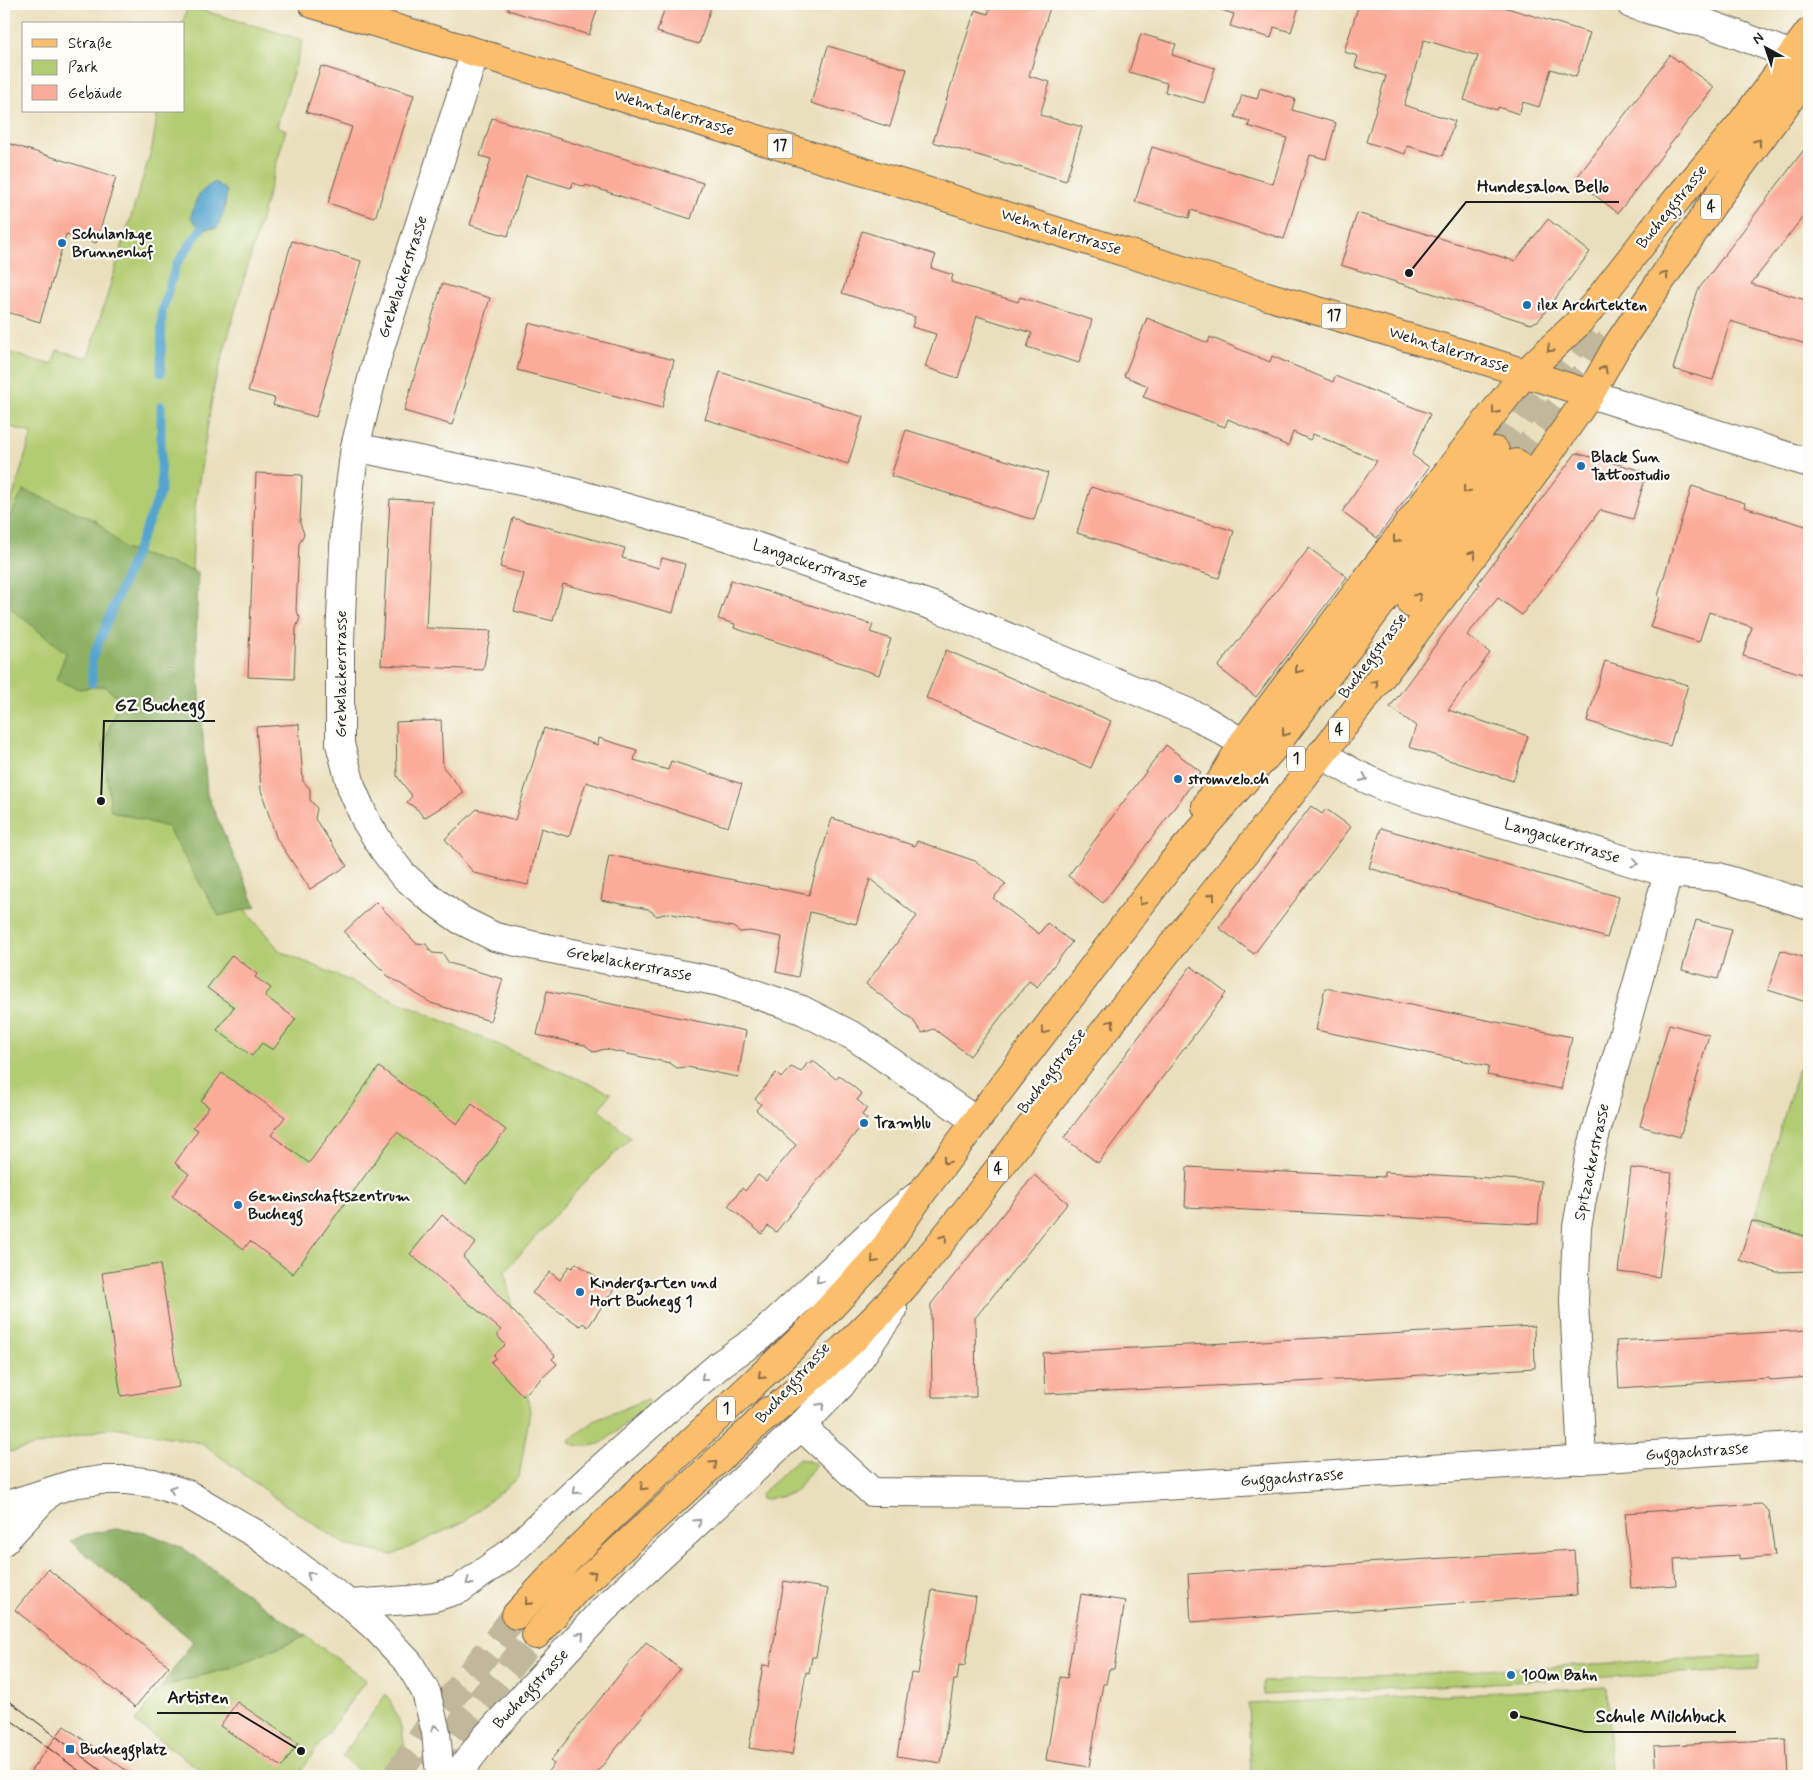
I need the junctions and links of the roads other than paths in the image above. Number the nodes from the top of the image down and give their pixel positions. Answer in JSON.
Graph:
{"nodes":[{"id":1,"x":313,"y":4,"type":"edge"},
{"id":2,"x":1631,"y":4,"type":"edge"},
{"id":3,"x":342,"y":8,"type":"edge"},
{"id":4,"x":1809,"y":32,"type":"edge"},
{"id":5,"x":476,"y":52,"type":"junction"},
{"id":6,"x":1804,"y":65,"type":"edge"},
{"id":7,"x":1525,"y":373,"type":"junction"},
{"id":8,"x":1590,"y":394,"type":"junction"},
{"id":9,"x":355,"y":447,"type":"junction"},
{"id":10,"x":1809,"y":463,"type":"edge"},
{"id":11,"x":1243,"y":743,"type":"junction"},
{"id":12,"x":1321,"y":754,"type":"junction"},
{"id":13,"x":1172,"y":863,"type":"junction"},
{"id":14,"x":1668,"y":873,"type":"junction"},
{"id":15,"x":1809,"y":905,"type":"edge"},
{"id":16,"x":976,"y":1121,"type":"junction"},
{"id":17,"x":922,"y":1192,"type":"junction"},
{"id":18,"x":913,"y":1276,"type":"junction"},
{"id":19,"x":756,"y":1425,"type":"junction"},
{"id":20,"x":801,"y":1426,"type":"junction"},
{"id":21,"x":1809,"y":1445,"type":"edge"},
{"id":22,"x":1582,"y":1460,"type":"junction"},
{"id":23,"x":52,"y":1490,"type":"junction"},
{"id":24,"x":4,"y":1506,"type":"edge"},
{"id":25,"x":4,"y":1541,"type":"edge"},
{"id":26,"x":349,"y":1604,"type":"junction"},
{"id":27,"x":516,"y":1615,"type":"tunnel mouth"},
{"id":28,"x":536,"y":1634,"type":"tunnel mouth"},
{"id":29,"x":440,"y":1776,"type":"edge"},
{"id":30,"x":456,"y":1776,"type":"edge"}],
"edges":[{"from":1,"to":3,"type":"main road","name":"Wehntalerstrasse","number":"17"},
{"from":2,"to":6,"type":"street"},
{"from":3,"to":5,"type":"main road","name":"Wehntalerstrasse","number":"17"},
{"from":4,"to":6,"type":"main road","name":"Bucheggstrasse","number":"4"},
{"from":5,"to":7,"type":"main road","name":"Wehntalerstrasse","number":"17"},
{"from":5,"to":9,"type":"street","name":"Grebelackerstrasse"},
{"from":6,"to":7,"type":"main road","name":"Bucheggstrasse","number":"4","one_way":true},
{"from":8,"to":6,"type":"main road","name":"Bucheggstrasse","number":"4","one_way":true},
{"from":7,"to":8,"type":"main road","name":"Wehntalerstrasse"},
{"from":7,"to":11,"type":"main road","number":"4","one_way":true},
{"from":8,"to":10,"type":"street","name":"Wehntalerstrasse"},
{"from":12,"to":8,"type":"main road","number":"4","one_way":true},
{"from":9,"to":11,"type":"street","name":"Langackerstrasse"},
{"from":9,"to":16,"type":"street","name":"Grebelackerstrasse"},
{"from":11,"to":13,"type":"main road","number":"4"},
{"from":12,"to":14,"type":"street","name":"Langackerstrasse","one_way":true},
{"from":18,"to":12,"type":"main road","number":"4","one_way":true},
{"from":13,"to":16,"type":"main road","name":"Bucheggstrasse","number":"1","one_way":true},
{"from":19,"to":13,"type":"main road","name":"Bucheggstrasse","number":"1","one_way":true},
{"from":14,"to":15,"type":"street","name":"Langackerstrasse"},
{"from":14,"to":22,"type":"street","name":"Spitzackerstrasse"},
{"from":16,"to":17,"type":"main road","name":"Bucheggstrasse","number":"1","one_way":true},
{"from":17,"to":26,"type":"street","name":"Bucheggstrasse","one_way":true},
{"from":17,"to":27,"type":"main road","name":"Bucheggstrasse","number":"1","one_way":true},
{"from":18,"to":19,"type":"main road","number":"4"},
{"from":20,"to":18,"type":"street","name":"Bucheggstrasse","one_way":true},
{"from":28,"to":19,"type":"main road","name":"Bucheggstrasse","number":"1","one_way":true},
{"from":20,"to":22,"type":"street","name":"Guggachstrasse"},
{"from":30,"to":20,"type":"street","name":"Bucheggstrasse","one_way":true},
{"from":21,"to":22,"type":"street","name":"Guggachstrasse"},
{"from":23,"to":24,"type":"street"},
{"from":23,"to":25,"type":"street"},
{"from":26,"to":23,"type":"street","one_way":true},
{"from":29,"to":26,"type":"street","one_way":true}]}
